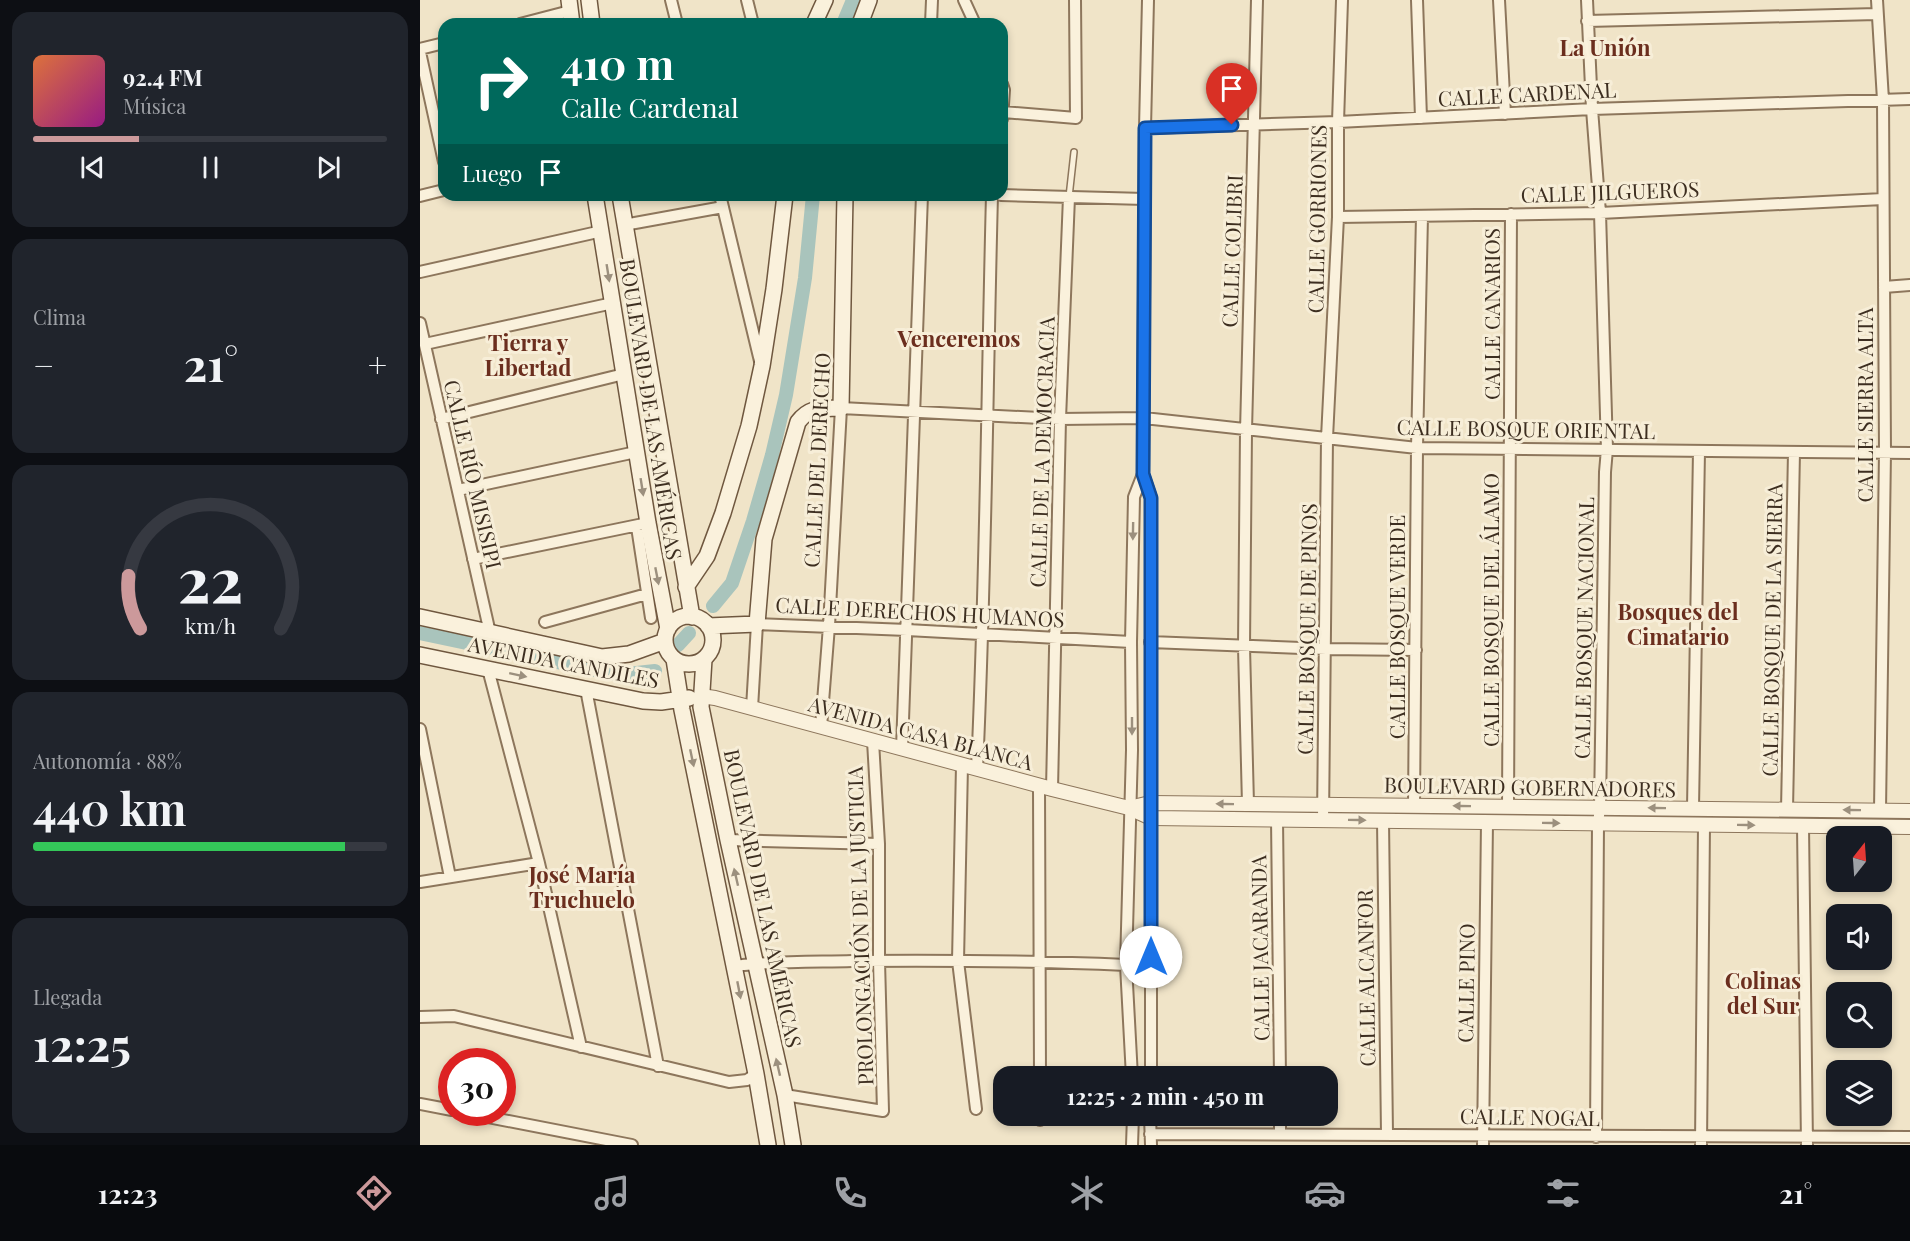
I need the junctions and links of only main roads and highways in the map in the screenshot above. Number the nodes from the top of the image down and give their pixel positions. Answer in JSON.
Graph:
{"nodes":[{"id":1,"x":588,"y":0,"type":"edge"},
{"id":2,"x":825,"y":0,"type":"edge"},
{"id":3,"x":869,"y":0,"type":"edge"},
{"id":4,"x":591,"y":18,"type":"edge"},
{"id":5,"x":817,"y":18,"type":"edge"},
{"id":6,"x":862,"y":18,"type":"edge"},
{"id":7,"x":597,"y":201,"type":"edge"},
{"id":8,"x":621,"y":201,"type":"edge"},
{"id":9,"x":784,"y":201,"type":"edge"},
{"id":10,"x":845,"y":201,"type":"edge"},
{"id":11,"x":686,"y":587,"type":"junction"},
{"id":12,"x":420,"y":617,"type":"edge"},
{"id":13,"x":692,"y":617,"type":"junction"},
{"id":14,"x":757,"y":624,"type":"joint"},
{"id":15,"x":708,"y":626,"type":"junction"},
{"id":16,"x":667,"y":635,"type":"junction"},
{"id":17,"x":420,"y":655,"type":"edge"},
{"id":18,"x":674,"y":658,"type":"junction"},
{"id":19,"x":704,"y":659,"type":"junction"},
{"id":20,"x":701,"y":696,"type":"junction"},
{"id":21,"x":681,"y":700,"type":"junction"},
{"id":22,"x":768,"y":1145,"type":"edge"},
{"id":23,"x":793,"y":1145,"type":"edge"}],
"edges":[{"from":1,"to":4,"type":"main road"},
{"from":2,"to":5,"type":"main road"},
{"from":3,"to":6,"type":"main road"},
{"from":7,"to":16,"type":"main road","name":"BOULEVARD DE LAS AMÉRICAS","one_way":true},
{"from":8,"to":11,"type":"main road","name":"BOULEVARD DE LAS AMÉRICAS"},
{"from":9,"to":11,"type":"main road"},
{"from":10,"to":14,"type":"main road","name":"CALLE DEL DERECHO"},
{"from":11,"to":13,"type":"main road","name":"BOULEVARD DE LAS AMÉRICAS"},
{"from":12,"to":16,"type":"main road","name":"AVENIDA CANDILES"},
{"from":13,"to":15,"type":"main road"},
{"from":13,"to":16,"type":"main road"},
{"from":14,"to":15,"type":"main road","name":"CALLE DERECHOS HUMANOS"},
{"from":15,"to":19,"type":"main road"},
{"from":16,"to":18,"type":"main road"},
{"from":17,"to":21,"type":"main road","name":"AVENIDA CANDILES","one_way":true},
{"from":18,"to":19,"type":"main road"},
{"from":18,"to":21,"type":"main road","name":"BOULEVARD DE LAS AMÉRICAS"},
{"from":19,"to":20,"type":"main road","name":"BOULEVARD DE LAS AMÉRICAS"},
{"from":20,"to":21,"type":"main road","name":"AVENIDA CANDILES"},
{"from":23,"to":20,"type":"main road","name":"BOULEVARD DE LAS AMÉRICAS","one_way":true},
{"from":21,"to":22,"type":"main road","name":"BOULEVARD DE LAS AMÉRICAS","one_way":true}]}
